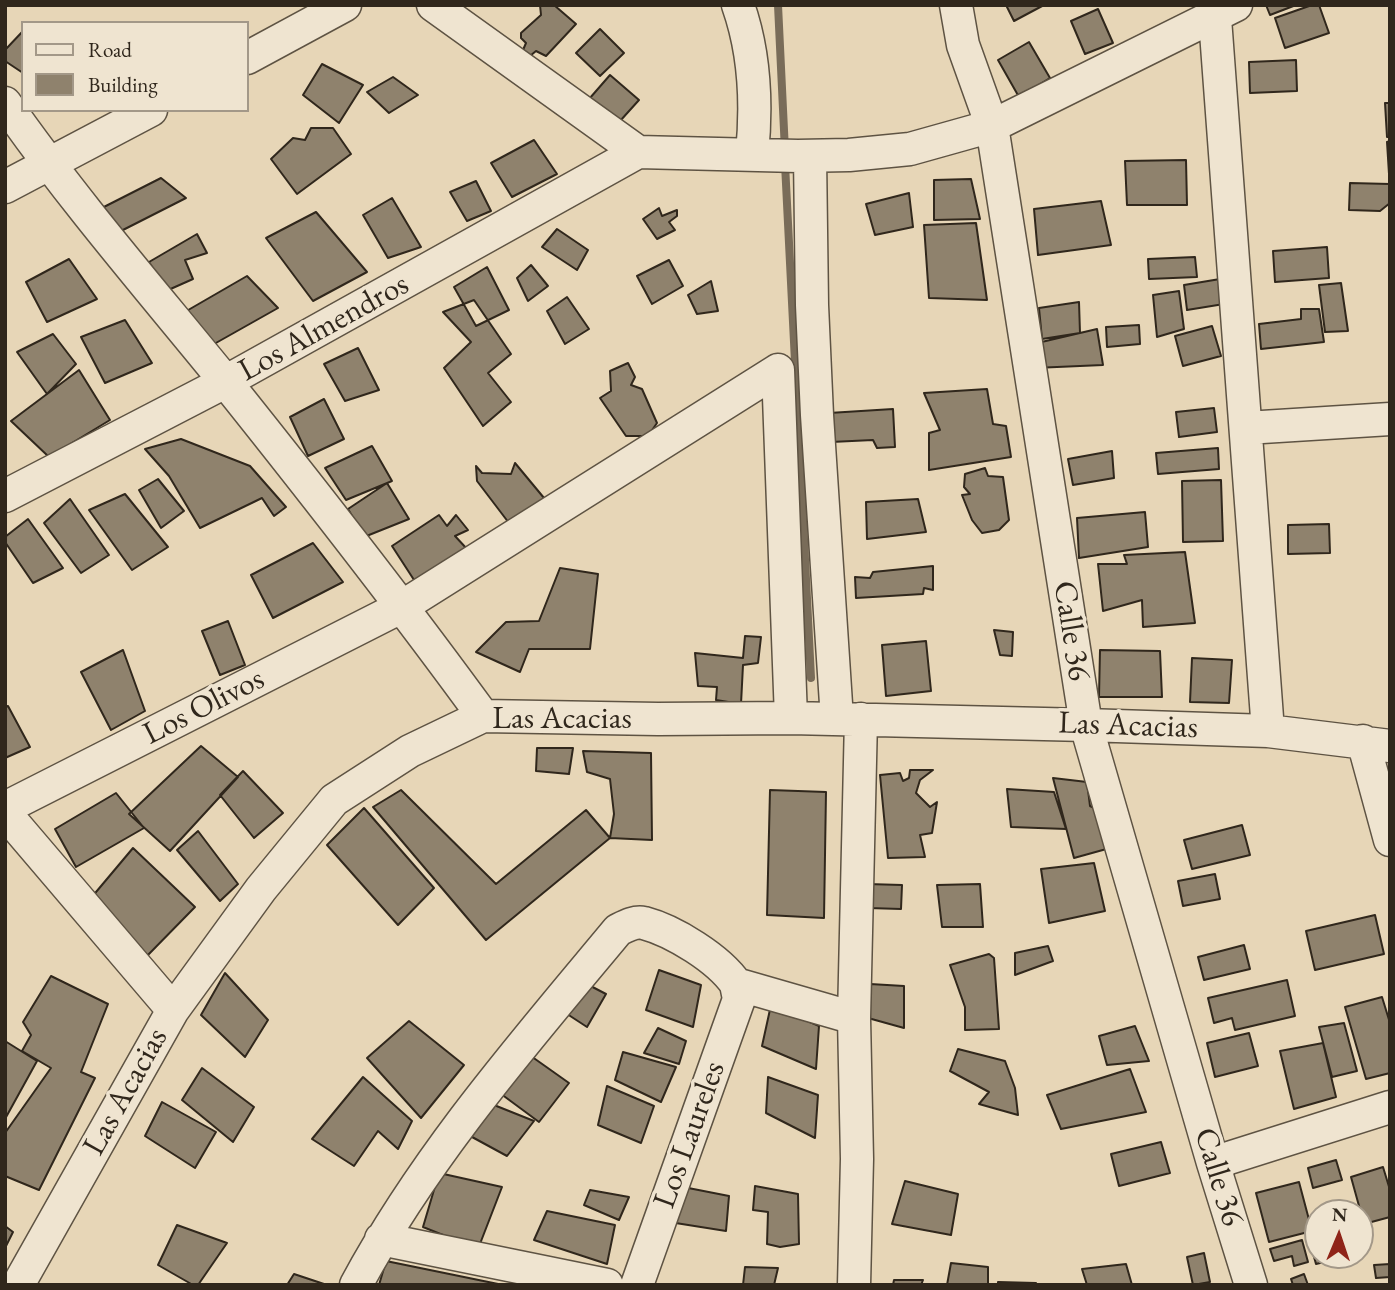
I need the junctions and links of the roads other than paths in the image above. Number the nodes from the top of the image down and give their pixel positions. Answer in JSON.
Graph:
{"nodes":[{"id":1,"x":345,"y":5,"type":"edge"},
{"id":2,"x":433,"y":5,"type":"edge"},
{"id":3,"x":738,"y":5,"type":"edge"},
{"id":4,"x":956,"y":5,"type":"edge"},
{"id":5,"x":1222,"y":9,"type":"edge"},
{"id":6,"x":248,"y":57,"type":"edge"},
{"id":7,"x":5,"y":103,"type":"edge"},
{"id":8,"x":147,"y":112,"type":"edge"},
{"id":9,"x":992,"y":125,"type":"junction"},
{"id":10,"x":638,"y":152,"type":"junction"},
{"id":11,"x":782,"y":155,"type":"junction"},
{"id":12,"x":49,"y":166,"type":"junction"},
{"id":13,"x":5,"y":187,"type":"edge"},
{"id":14,"x":225,"y":382,"type":"junction"},
{"id":15,"x":1390,"y":419,"type":"edge"},
{"id":16,"x":1246,"y":428,"type":"junction"},
{"id":17,"x":5,"y":496,"type":"edge"},
{"id":18,"x":403,"y":606,"type":"junction"},
{"id":19,"x":483,"y":716,"type":"junction"},
{"id":20,"x":791,"y":718,"type":"junction"},
{"id":21,"x":849,"y":719,"type":"junction"},
{"id":22,"x":1086,"y":725,"type":"junction"},
{"id":23,"x":1268,"y":731,"type":"junction"},
{"id":24,"x":1376,"y":744,"type":"edge"},
{"id":25,"x":5,"y":811,"type":"edge"},
{"id":26,"x":1390,"y":841,"type":"edge"},
{"id":27,"x":736,"y":984,"type":"junction"},
{"id":28,"x":173,"y":1010,"type":"junction"},
{"id":29,"x":854,"y":1017,"type":"junction"},
{"id":30,"x":1390,"y":1107,"type":"edge"},
{"id":31,"x":1213,"y":1163,"type":"junction"},
{"id":32,"x":381,"y":1239,"type":"junction"},
{"id":33,"x":18,"y":1285,"type":"edge"},
{"id":34,"x":356,"y":1285,"type":"edge"},
{"id":35,"x":607,"y":1285,"type":"edge"},
{"id":36,"x":637,"y":1285,"type":"edge"},
{"id":37,"x":855,"y":1285,"type":"edge"},
{"id":38,"x":1251,"y":1285,"type":"edge"}],
"edges":[{"from":1,"to":6,"type":"street"},
{"from":2,"to":10,"type":"street"},
{"from":3,"to":11,"type":"street"},
{"from":4,"to":9,"type":"street","name":"Calle 36"},
{"from":5,"to":9,"type":"street"},
{"from":5,"to":16,"type":"street"},
{"from":7,"to":12,"type":"street"},
{"from":8,"to":12,"type":"street"},
{"from":9,"to":11,"type":"street"},
{"from":9,"to":22,"type":"street","name":"Calle 36"},
{"from":10,"to":11,"type":"street"},
{"from":10,"to":14,"type":"street","name":"Los Almendros"},
{"from":11,"to":21,"type":"street"},
{"from":12,"to":13,"type":"street"},
{"from":12,"to":14,"type":"street"},
{"from":14,"to":17,"type":"street","name":"Los Almendros"},
{"from":14,"to":18,"type":"street"},
{"from":15,"to":16,"type":"street"},
{"from":16,"to":23,"type":"street"},
{"from":18,"to":19,"type":"street"},
{"from":18,"to":20,"type":"street","name":"Los Olivos"},
{"from":18,"to":25,"type":"street","name":"Los Olivos"},
{"from":19,"to":20,"type":"street","name":"Las Acacias"},
{"from":19,"to":28,"type":"street","name":"Las Acacias"},
{"from":20,"to":21,"type":"street","name":"Las Acacias"},
{"from":21,"to":22,"type":"street","name":"Las Acacias"},
{"from":21,"to":29,"type":"street"},
{"from":22,"to":23,"type":"street","name":"Las Acacias"},
{"from":22,"to":31,"type":"street","name":"Calle 36"},
{"from":23,"to":24,"type":"street","name":"Las Acacias"},
{"from":24,"to":26,"type":"street"},
{"from":25,"to":28,"type":"street"},
{"from":27,"to":29,"type":"street"},
{"from":27,"to":32,"type":"street"},
{"from":27,"to":36,"type":"street","name":"Los Laureles"},
{"from":28,"to":33,"type":"street","name":"Las Acacias"},
{"from":29,"to":37,"type":"street"},
{"from":30,"to":31,"type":"street"},
{"from":31,"to":38,"type":"street","name":"Calle 36"},
{"from":32,"to":34,"type":"street"},
{"from":32,"to":35,"type":"street"}]}
